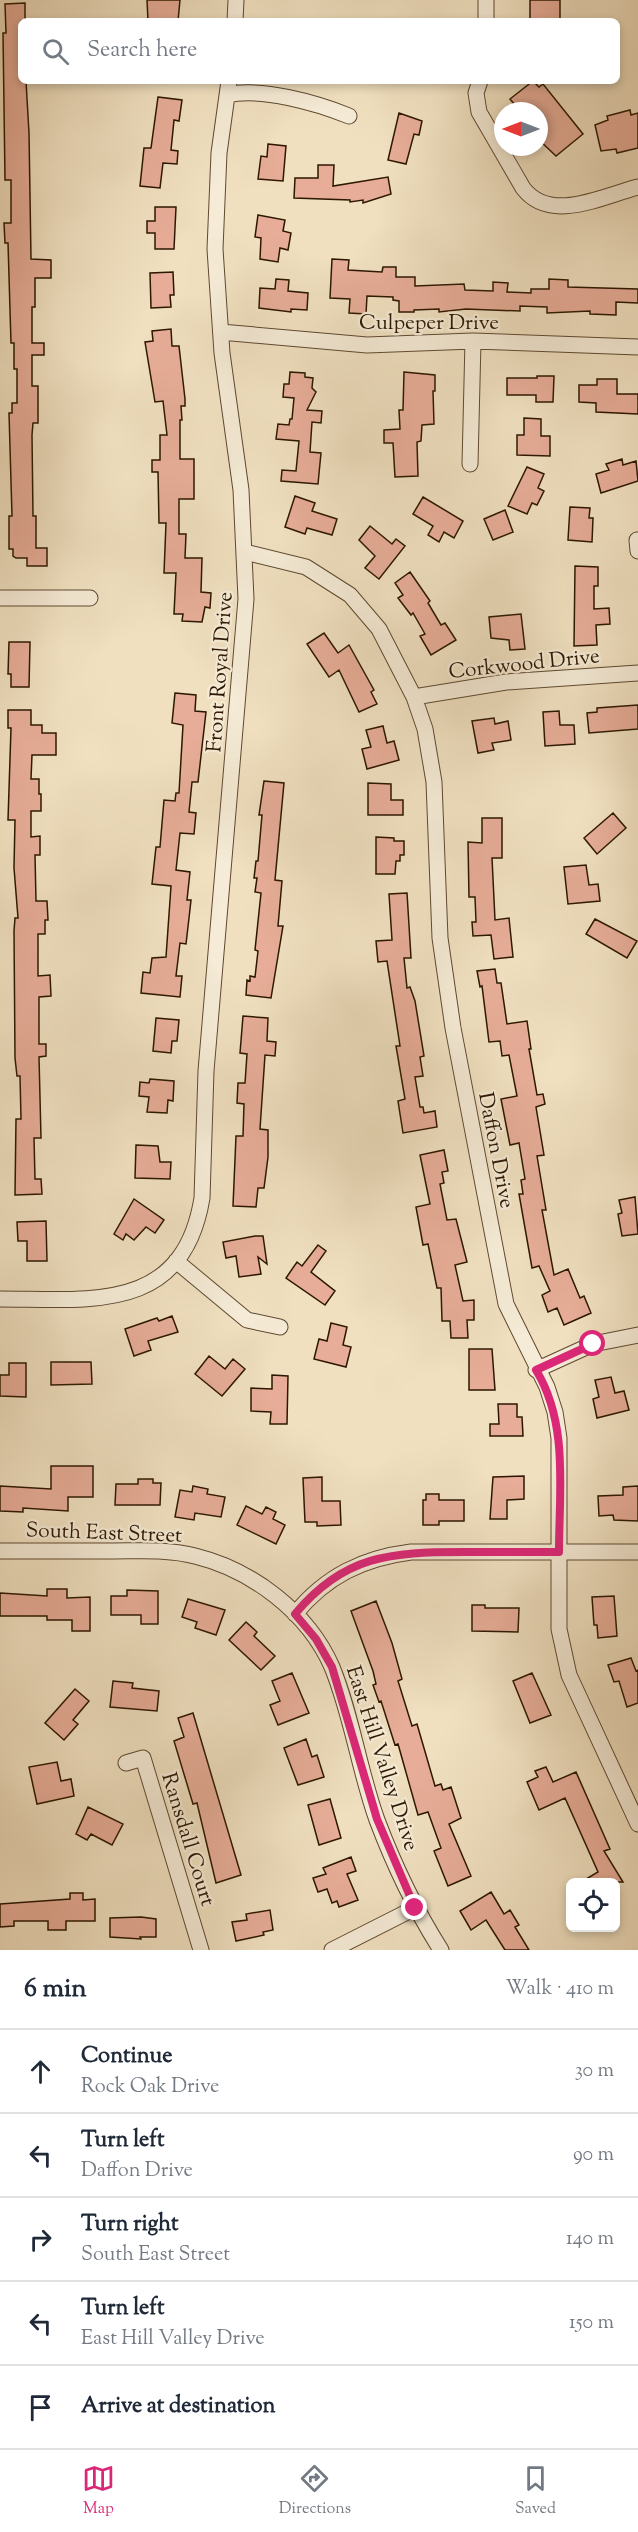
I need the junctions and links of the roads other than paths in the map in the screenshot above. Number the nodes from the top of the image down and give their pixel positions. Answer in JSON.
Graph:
{"nodes":[{"id":1,"x":236,"y":0,"type":"edge"},
{"id":2,"x":486,"y":0,"type":"edge"},
{"id":3,"x":235,"y":18,"type":"edge"},
{"id":4,"x":486,"y":18,"type":"edge"},
{"id":5,"x":479,"y":84,"type":"edge"},
{"id":6,"x":228,"y":88,"type":"edge"},
{"id":7,"x":349,"y":116,"type":"dead end"},
{"id":8,"x":638,"y":187,"type":"edge"},
{"id":9,"x":221,"y":332,"type":"junction"},
{"id":10,"x":473,"y":341,"type":"junction"},
{"id":11,"x":638,"y":347,"type":"edge"},
{"id":12,"x":470,"y":464,"type":"dead end"},
{"id":13,"x":637,"y":540,"type":"edge"},
{"id":14,"x":638,"y":551,"type":"edge"},
{"id":15,"x":244,"y":552,"type":"junction"},
{"id":16,"x":0,"y":598,"type":"edge"},
{"id":17,"x":90,"y":598,"type":"dead end"},
{"id":18,"x":638,"y":673,"type":"edge"},
{"id":19,"x":414,"y":697,"type":"junction"},
{"id":20,"x":176,"y":1261,"type":"junction"},
{"id":21,"x":0,"y":1299,"type":"edge"},
{"id":22,"x":280,"y":1327,"type":"dead end"},
{"id":23,"x":638,"y":1335,"type":"edge"},
{"id":24,"x":536,"y":1370,"type":"junction"},
{"id":25,"x":0,"y":1551,"type":"edge"},
{"id":26,"x":559,"y":1552,"type":"junction"},
{"id":27,"x":638,"y":1552,"type":"edge"},
{"id":28,"x":295,"y":1614,"type":"junction"},
{"id":29,"x":126,"y":1763,"type":"dead end"},
{"id":30,"x":638,"y":1824,"type":"edge"},
{"id":31,"x":415,"y":1908,"type":"junction"},
{"id":32,"x":201,"y":1950,"type":"edge"},
{"id":33,"x":332,"y":1950,"type":"edge"},
{"id":34,"x":441,"y":1950,"type":"edge"}],
"edges":[{"from":1,"to":3,"type":"street"},
{"from":2,"to":4,"type":"street"},
{"from":5,"to":8,"type":"street"},
{"from":6,"to":7,"type":"street"},
{"from":6,"to":9,"type":"street","name":"Front Royal Drive"},
{"from":9,"to":10,"type":"street","name":"Culpeper Drive"},
{"from":9,"to":15,"type":"street","name":"Front Royal Drive"},
{"from":10,"to":11,"type":"street","name":"Culpeper Drive"},
{"from":10,"to":12,"type":"street"},
{"from":13,"to":14,"type":"street"},
{"from":15,"to":19,"type":"street","name":"Daffon Drive"},
{"from":15,"to":20,"type":"street","name":"Front Royal Drive"},
{"from":16,"to":17,"type":"street"},
{"from":18,"to":19,"type":"street","name":"Corkwood Drive"},
{"from":19,"to":24,"type":"street","name":"Daffon Drive"},
{"from":20,"to":21,"type":"street","name":"Front Royal Drive"},
{"from":20,"to":22,"type":"street"},
{"from":23,"to":24,"type":"street"},
{"from":24,"to":26,"type":"street","name":"Daffon Drive"},
{"from":25,"to":28,"type":"street","name":"South East Street"},
{"from":26,"to":27,"type":"street"},
{"from":26,"to":28,"type":"street"},
{"from":26,"to":30,"type":"street","name":"Daffon Drive"},
{"from":28,"to":31,"type":"street","name":"East Hill Valley Drive"},
{"from":29,"to":32,"type":"street","name":"Ransdall Court"},
{"from":31,"to":33,"type":"street"},
{"from":31,"to":34,"type":"street","name":"East Hill Valley Drive"}]}
